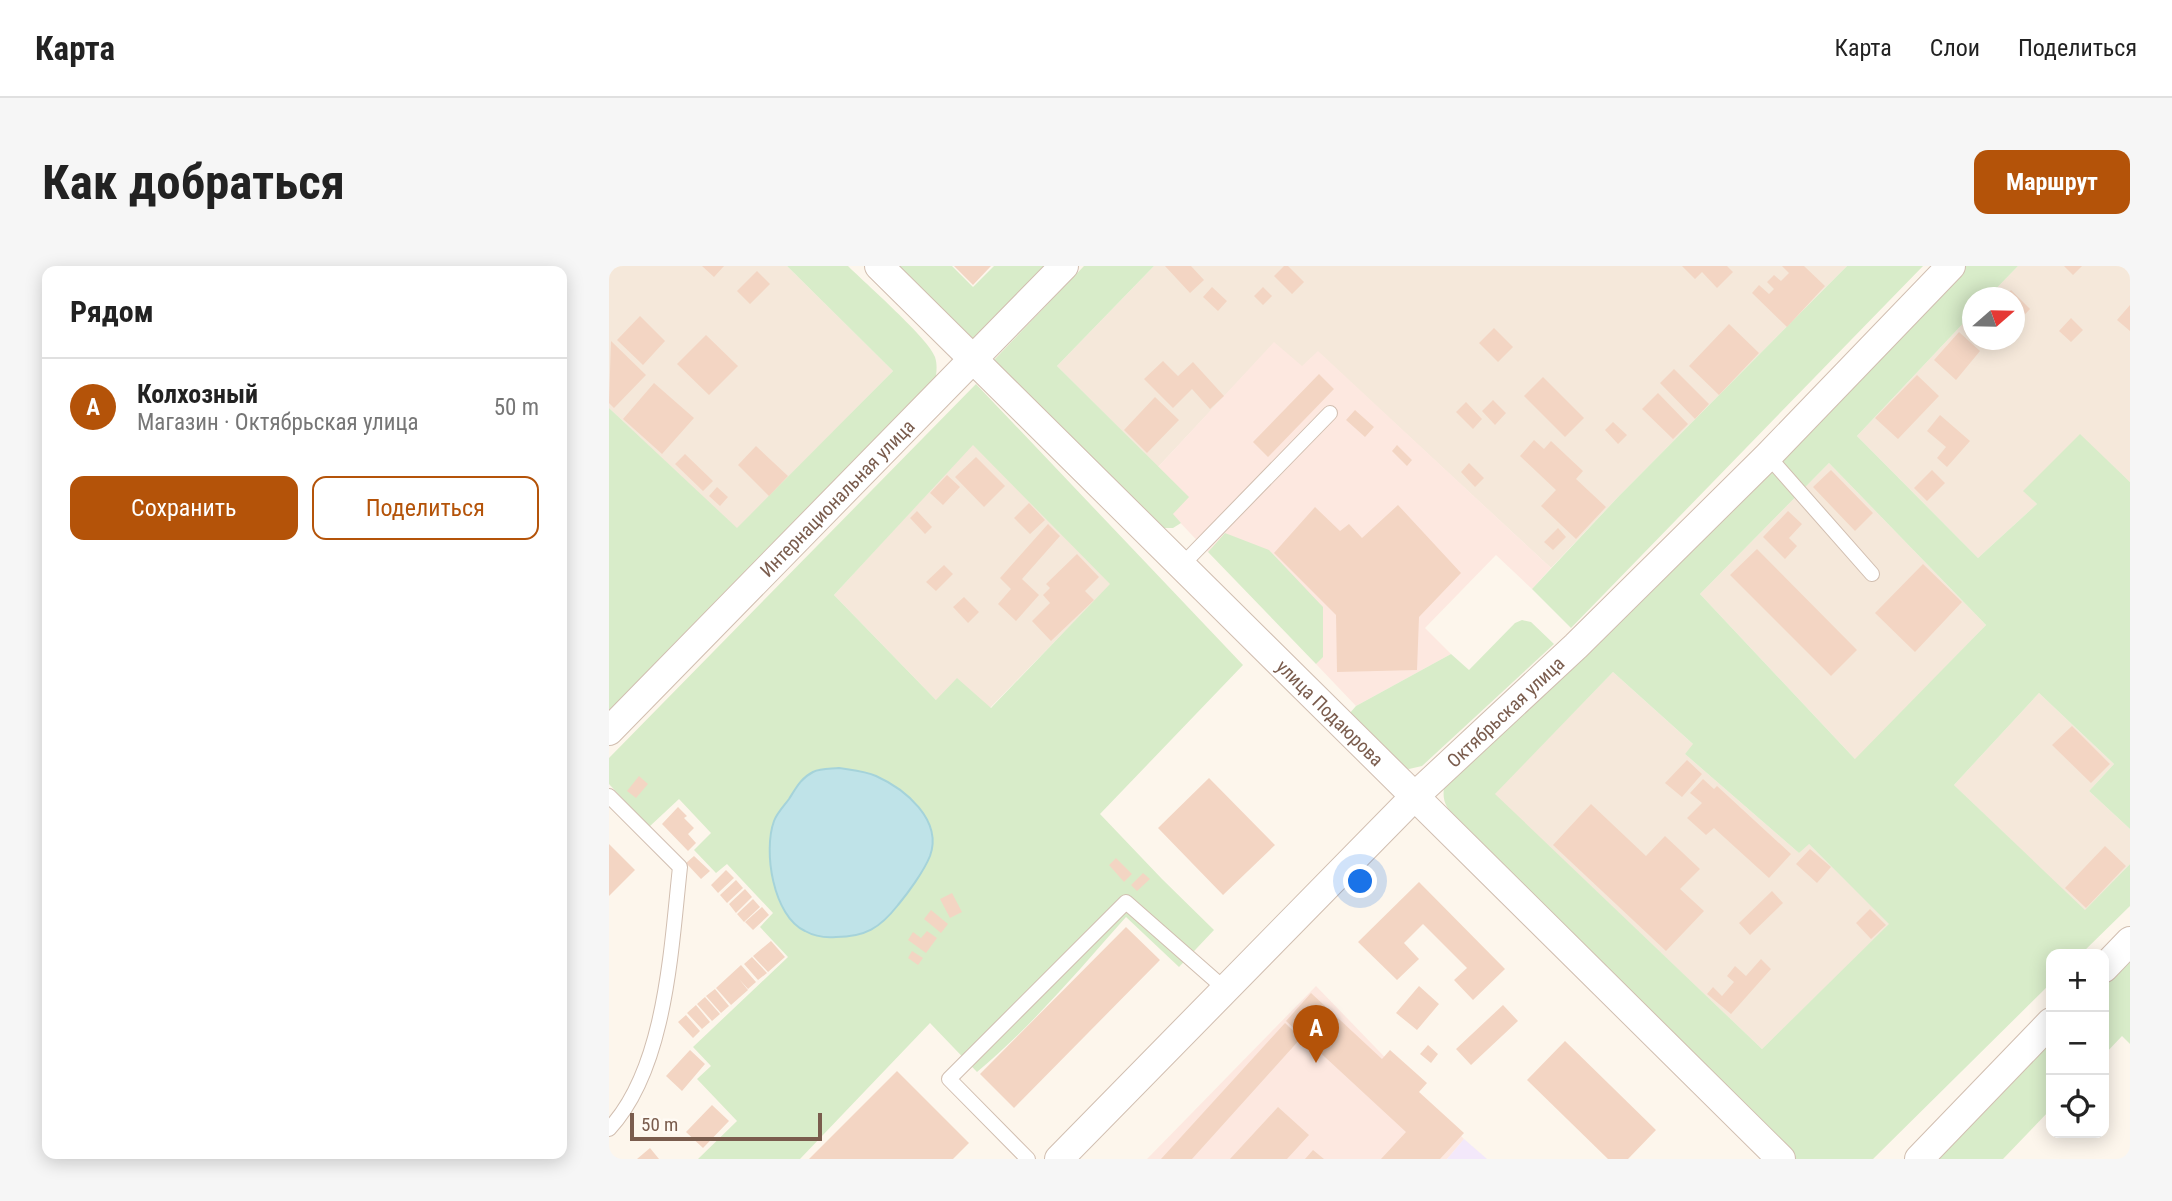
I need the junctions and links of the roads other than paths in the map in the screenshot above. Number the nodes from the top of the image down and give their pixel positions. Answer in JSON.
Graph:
{"nodes":[{"id":1,"x":879,"y":266,"type":"edge"},
{"id":2,"x":1064,"y":266,"type":"edge"},
{"id":3,"x":1951,"y":266,"type":"edge"},
{"id":4,"x":974,"y":360,"type":"junction"},
{"id":5,"x":1330,"y":414,"type":"dead end"},
{"id":6,"x":1768,"y":456,"type":"junction"},
{"id":7,"x":1182,"y":565,"type":"junction"},
{"id":8,"x":1871,"y":574,"type":"dead end"},
{"id":9,"x":609,"y":731,"type":"edge"},
{"id":10,"x":609,"y":796,"type":"edge"},
{"id":11,"x":1415,"y":796,"type":"junction"},
{"id":12,"x":2130,"y":941,"type":"edge"},
{"id":13,"x":2109,"y":963,"type":"edge"},
{"id":14,"x":1225,"y":989,"type":"junction"},
{"id":15,"x":2046,"y":1027,"type":"edge"},
{"id":16,"x":609,"y":1129,"type":"edge"},
{"id":17,"x":1028,"y":1159,"type":"edge"},
{"id":18,"x":1059,"y":1159,"type":"edge"},
{"id":19,"x":1781,"y":1159,"type":"edge"},
{"id":20,"x":1919,"y":1159,"type":"edge"}],
"edges":[{"from":1,"to":4,"type":"street","name":"улица Подаюрова"},
{"from":2,"to":4,"type":"street","name":"Интернациональная улица"},
{"from":3,"to":6,"type":"street","name":"Октябрьская улица"},
{"from":4,"to":7,"type":"street","name":"улица Подаюрова"},
{"from":4,"to":9,"type":"street","name":"Интернациональная улица"},
{"from":5,"to":7,"type":"lane"},
{"from":6,"to":8,"type":"lane"},
{"from":6,"to":11,"type":"street","name":"Октябрьская улица"},
{"from":7,"to":11,"type":"street","name":"улица Подаюрова"},
{"from":10,"to":16,"type":"lane"},
{"from":11,"to":14,"type":"street","name":"Октябрьская улица"},
{"from":11,"to":19,"type":"street","name":"улица Подаюрова"},
{"from":12,"to":13,"type":"street"},
{"from":14,"to":17,"type":"lane"},
{"from":14,"to":18,"type":"street","name":"Октябрьская улица"},
{"from":15,"to":20,"type":"street"}]}
